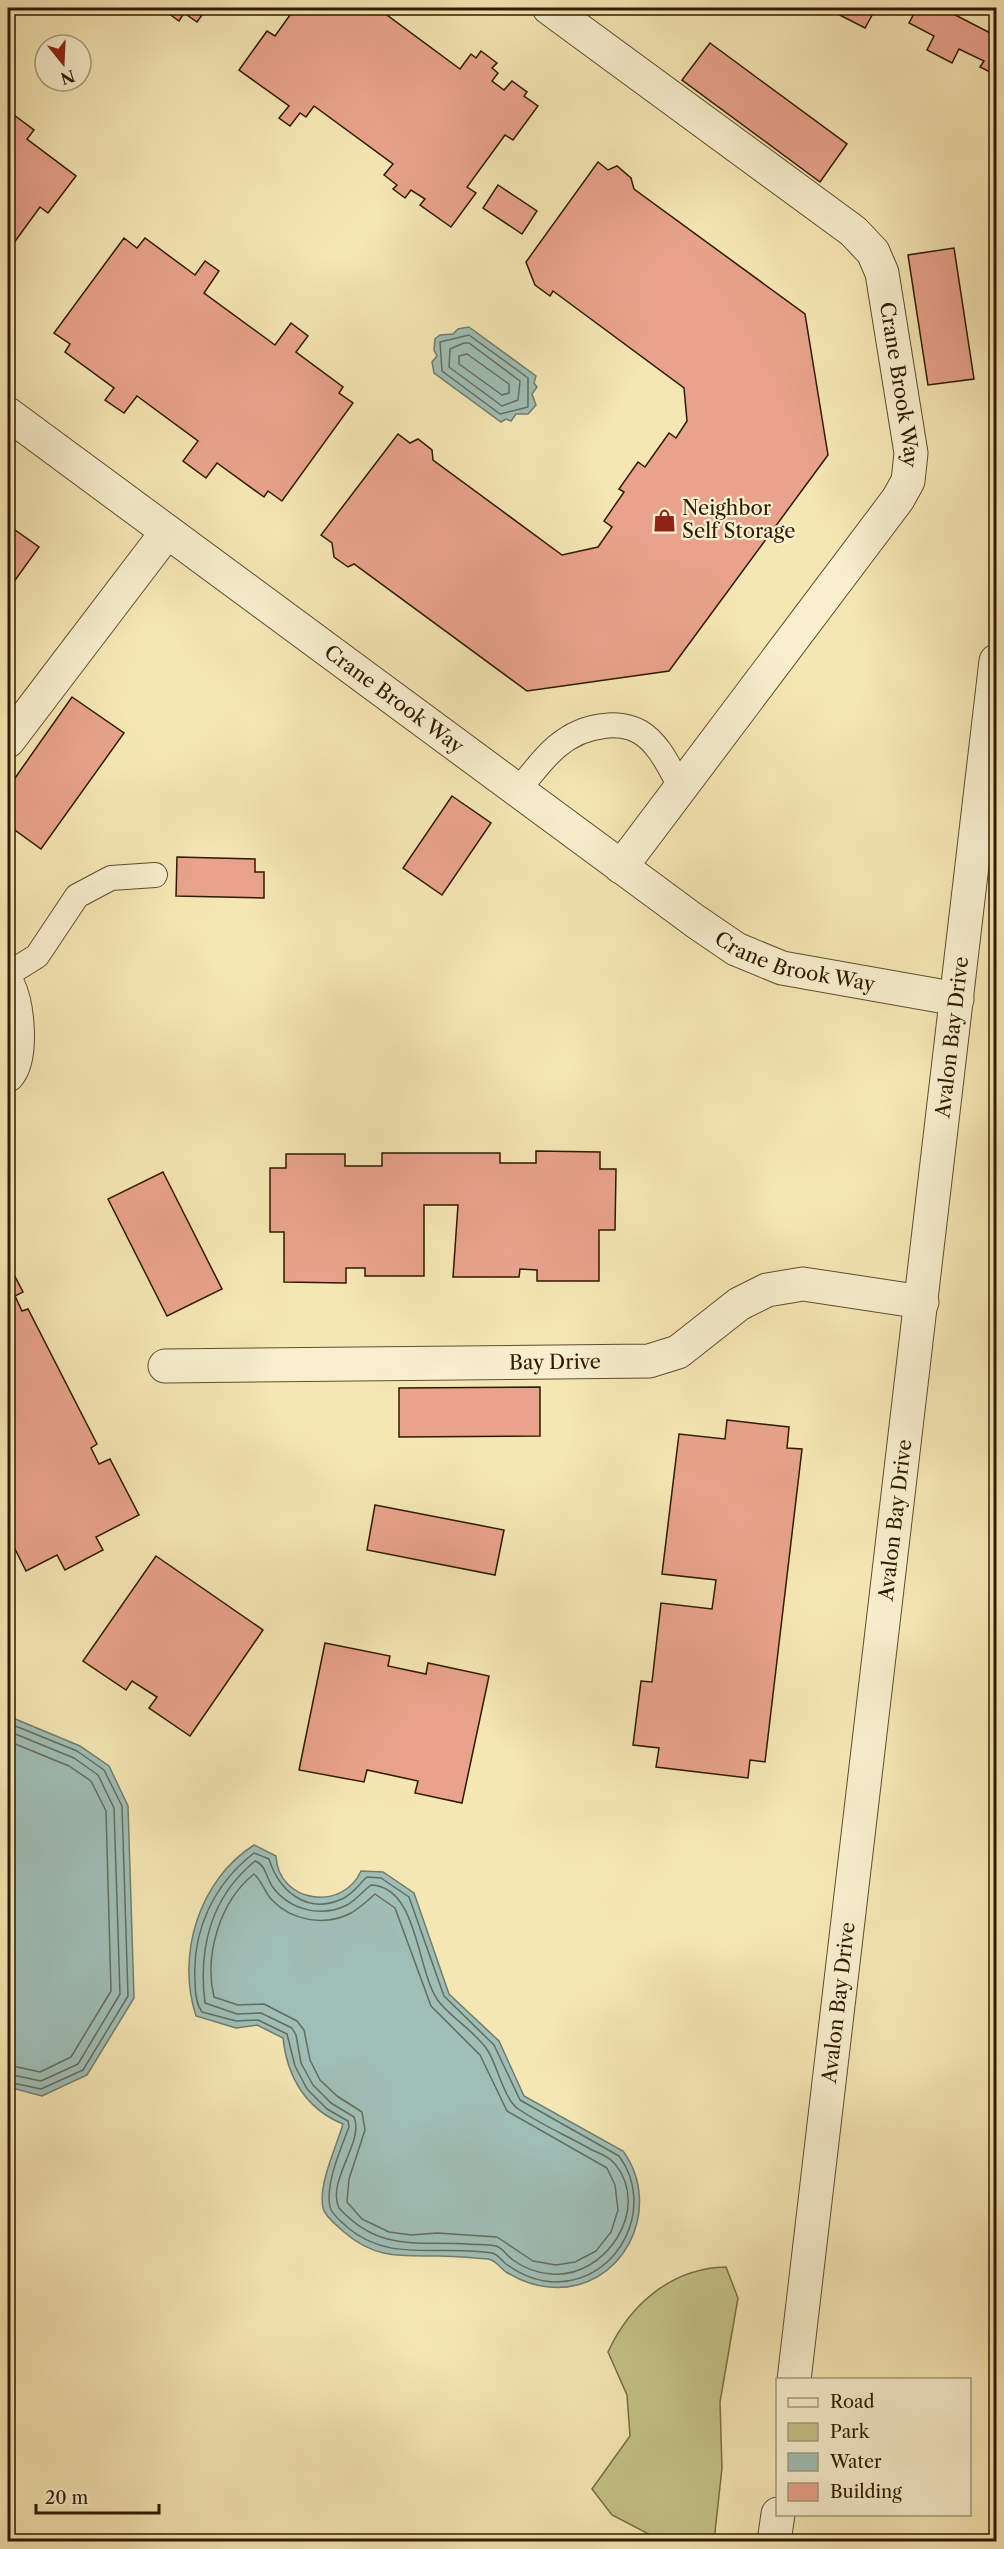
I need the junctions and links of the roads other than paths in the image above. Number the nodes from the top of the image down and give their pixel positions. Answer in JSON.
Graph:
{"nodes":[{"id":1,"x":549,"y":8,"type":"edge"},
{"id":2,"x":8,"y":414,"type":"edge"},
{"id":3,"x":167,"y":532,"type":"junction"},
{"id":4,"x":996,"y":661,"type":"edge"},
{"id":5,"x":8,"y":741,"type":"edge"},
{"id":6,"x":681,"y":788,"type":"junction"},
{"id":7,"x":518,"y":791,"type":"junction"},
{"id":8,"x":621,"y":867,"type":"junction"},
{"id":9,"x":155,"y":875,"type":"dead end"},
{"id":10,"x":8,"y":974,"type":"edge"},
{"id":11,"x":8,"y":985,"type":"edge"},
{"id":12,"x":957,"y":999,"type":"junction"},
{"id":13,"x":8,"y":1075,"type":"edge"},
{"id":14,"x":922,"y":1302,"type":"junction"},
{"id":15,"x":165,"y":1366,"type":"dead end"},
{"id":16,"x":794,"y":2378,"type":"edge"},
{"id":17,"x":778,"y":2516,"type":"edge"},
{"id":18,"x":774,"y":2541,"type":"edge"}],
"edges":[{"from":1,"to":6,"type":"street","name":"Crane Brook Way"},
{"from":2,"to":3,"type":"street","name":"Crane Brook Way"},
{"from":3,"to":5,"type":"street"},
{"from":3,"to":7,"type":"street","name":"Crane Brook Way"},
{"from":4,"to":12,"type":"street","name":"Avalon Bay Drive"},
{"from":6,"to":7,"type":"lane"},
{"from":6,"to":8,"type":"street","name":"Crane Brook Way"},
{"from":7,"to":8,"type":"street","name":"Crane Brook Way"},
{"from":8,"to":12,"type":"street","name":"Crane Brook Way"},
{"from":9,"to":10,"type":"lane"},
{"from":11,"to":13,"type":"street"},
{"from":12,"to":14,"type":"street","name":"Avalon Bay Drive"},
{"from":14,"to":15,"type":"street","name":"Bay Drive"},
{"from":14,"to":16,"type":"street","name":"Avalon Bay Drive"},
{"from":17,"to":18,"type":"street"}]}
